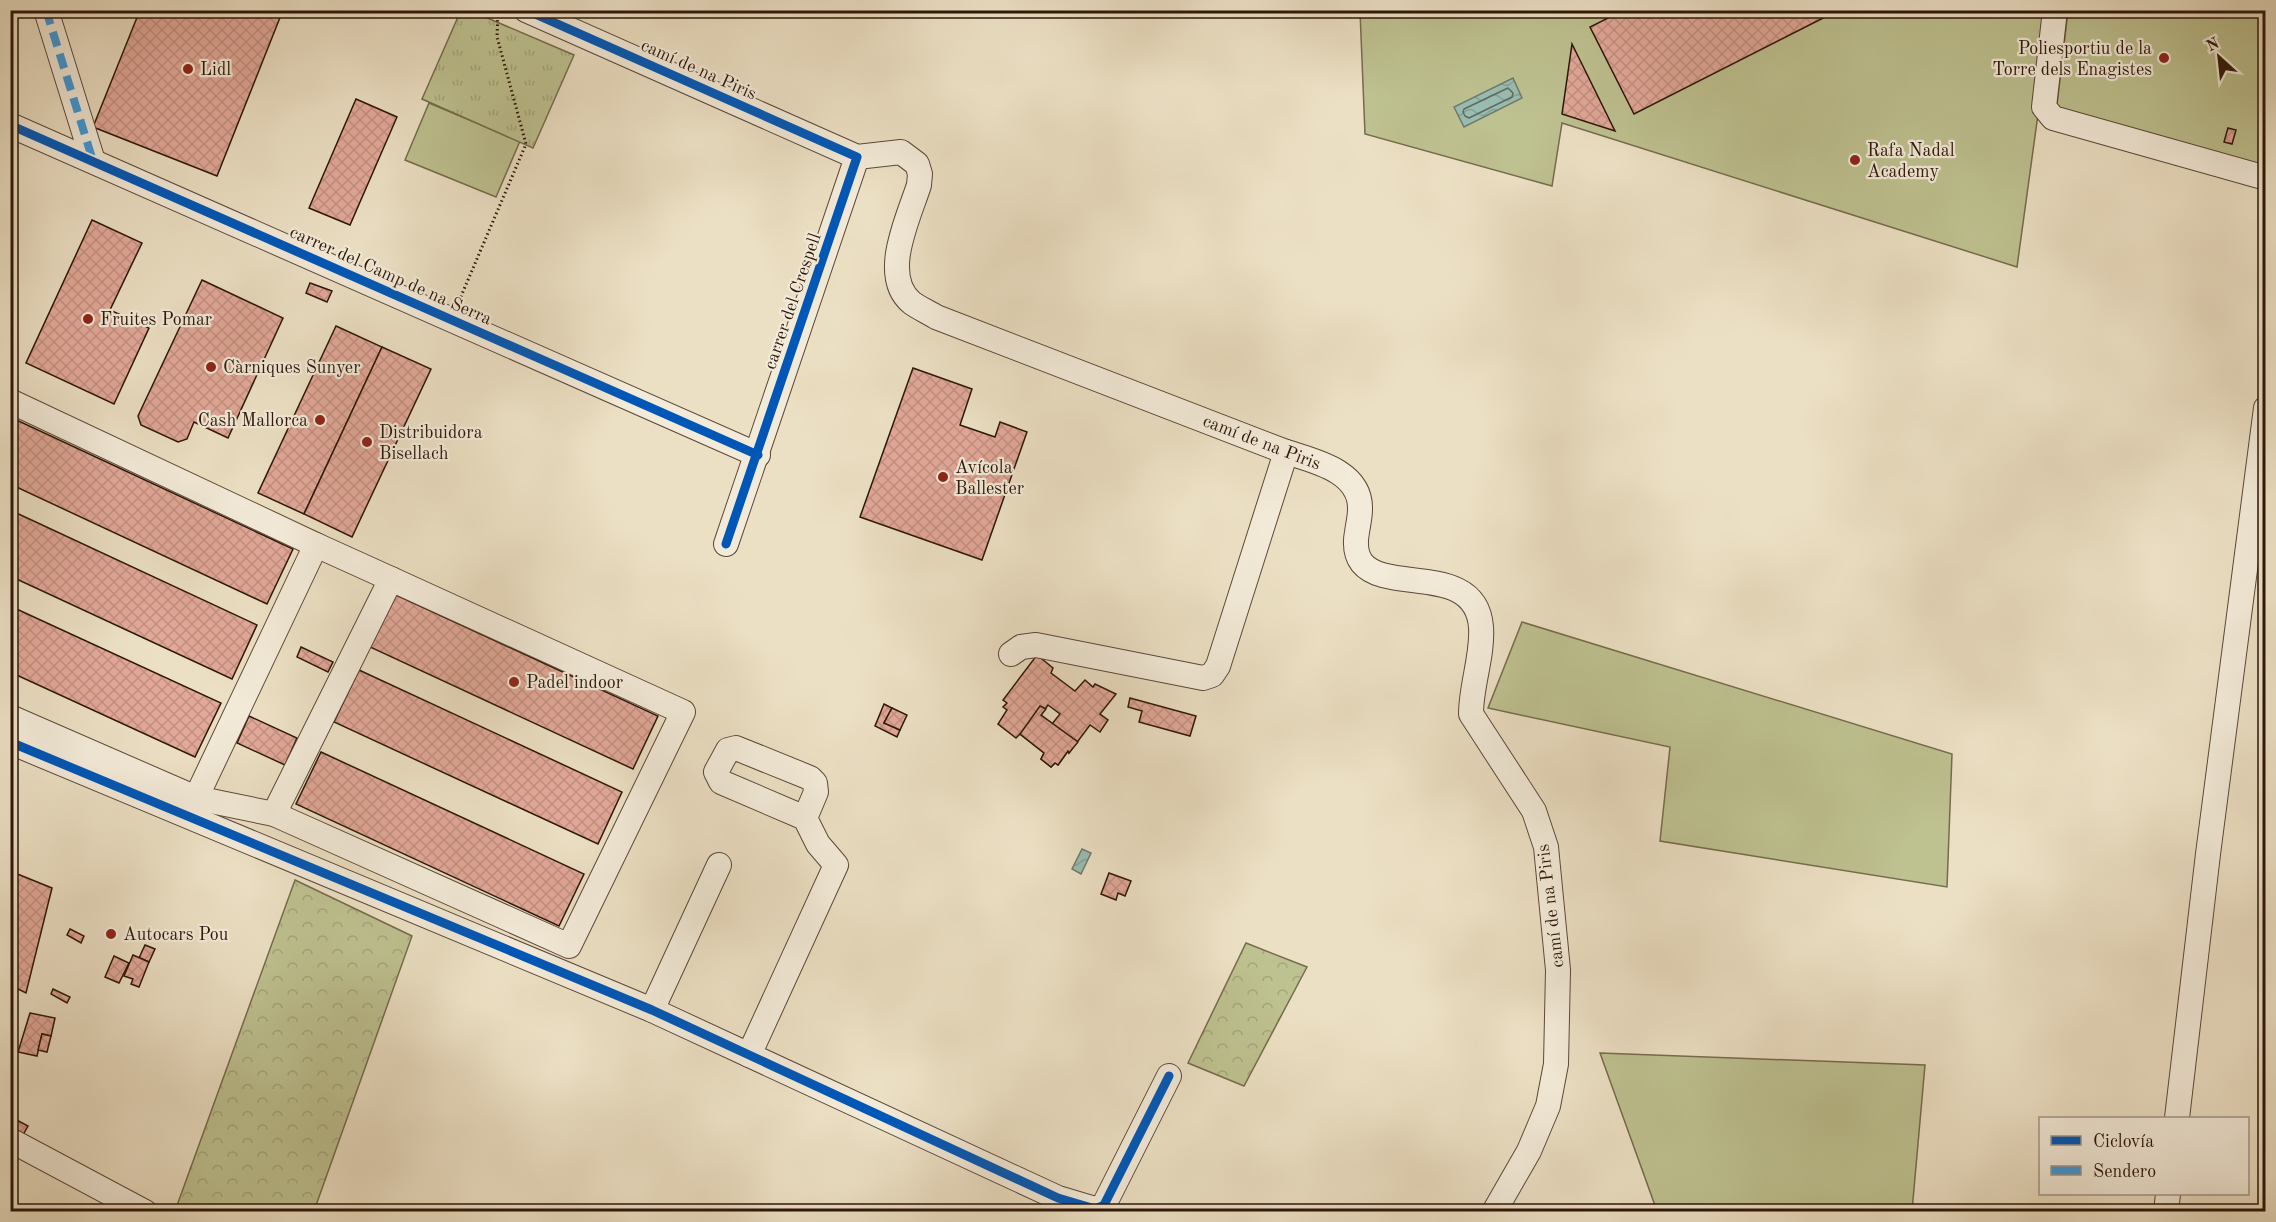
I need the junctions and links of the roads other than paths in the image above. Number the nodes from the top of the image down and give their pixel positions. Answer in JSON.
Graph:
{"nodes":[{"id":1,"x":46,"y":10,"type":"edge"},
{"id":2,"x":526,"y":10,"type":"edge"},
{"id":3,"x":2055,"y":10,"type":"edge"},
{"id":4,"x":10,"y":125,"type":"edge"},
{"id":5,"x":857,"y":157,"type":"junction"},
{"id":6,"x":93,"y":161,"type":"junction"},
{"id":7,"x":2265,"y":178,"type":"edge"},
{"id":8,"x":10,"y":401,"type":"edge"},
{"id":9,"x":2265,"y":408,"type":"edge"},
{"id":10,"x":1286,"y":452,"type":"junction"},
{"id":11,"x":758,"y":455,"type":"junction"},
{"id":12,"x":726,"y":544,"type":"dead end"},
{"id":13,"x":316,"y":545,"type":"junction"},
{"id":14,"x":391,"y":579,"type":"junction"},
{"id":15,"x":1011,"y":654,"type":"dead end"},
{"id":16,"x":10,"y":717,"type":"edge"},
{"id":17,"x":10,"y":742,"type":"edge"},
{"id":18,"x":196,"y":798,"type":"junction"},
{"id":19,"x":274,"y":814,"type":"junction"},
{"id":20,"x":805,"y":818,"type":"junction"},
{"id":21,"x":719,"y":865,"type":"dead end"},
{"id":22,"x":652,"y":1010,"type":"junction"},
{"id":23,"x":749,"y":1055,"type":"junction"},
{"id":24,"x":1169,"y":1076,"type":"dead end"},
{"id":25,"x":2177,"y":1117,"type":"edge"},
{"id":26,"x":10,"y":1140,"type":"edge"},
{"id":27,"x":2168,"y":1195,"type":"edge"},
{"id":28,"x":145,"y":1212,"type":"edge"},
{"id":29,"x":1494,"y":1212,"type":"edge"},
{"id":30,"x":2166,"y":1212,"type":"edge"}],
"edges":[{"from":1,"to":6,"type":"street"},
{"from":2,"to":5,"type":"street","name":"camí de na Piris"},
{"from":3,"to":7,"type":"street"},
{"from":4,"to":6,"type":"street","name":"carrer del Camp de na Serra"},
{"from":5,"to":10,"type":"street","name":"camí de na Piris"},
{"from":5,"to":11,"type":"street","name":"carrer del Crespell"},
{"from":6,"to":11,"type":"street","name":"carrer del Camp de na Serra"},
{"from":8,"to":13,"type":"street"},
{"from":9,"to":25,"type":"street"},
{"from":10,"to":15,"type":"street"},
{"from":10,"to":29,"type":"street","name":"camí de na Piris"},
{"from":11,"to":12,"type":"street","name":"carrer del Crespell"},
{"from":13,"to":14,"type":"street"},
{"from":13,"to":18,"type":"street"},
{"from":14,"to":19,"type":"street"},
{"from":14,"to":19,"type":"street"},
{"from":16,"to":18,"type":"street"},
{"from":17,"to":22,"type":"street"},
{"from":18,"to":19,"type":"street"},
{"from":20,"to":20,"type":"street"},
{"from":20,"to":23,"type":"street"},
{"from":21,"to":22,"type":"street"},
{"from":22,"to":23,"type":"street"},
{"from":23,"to":24,"type":"street"},
{"from":26,"to":28,"type":"street"},
{"from":27,"to":30,"type":"street"}]}
